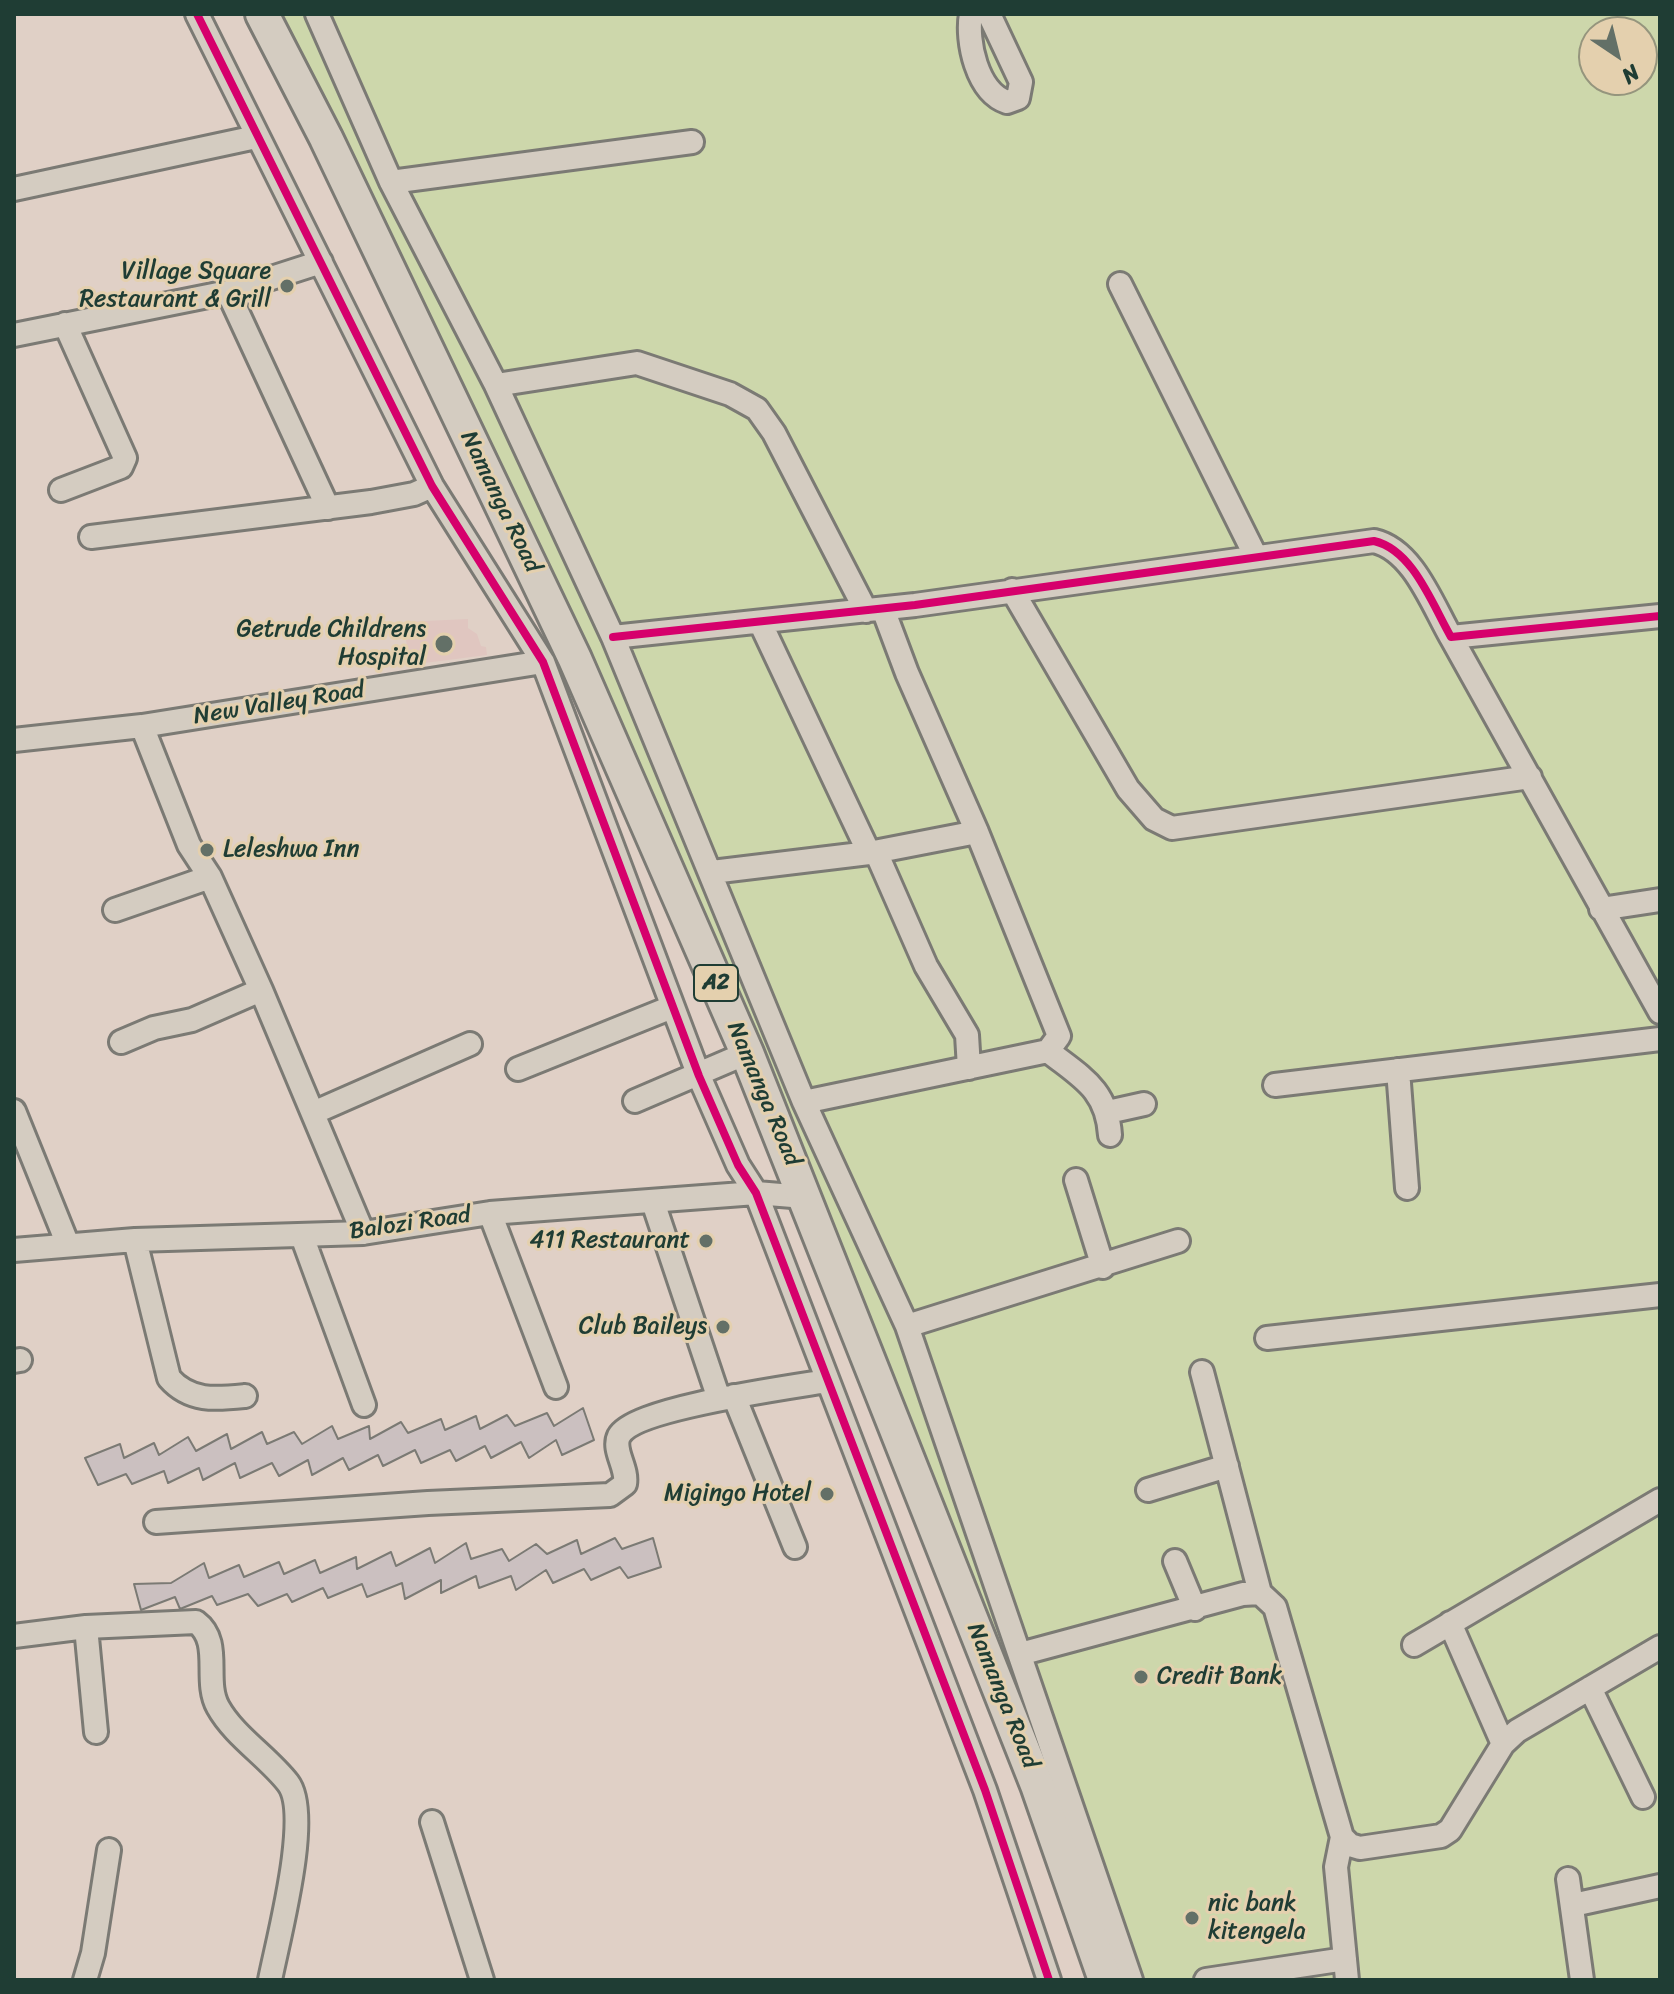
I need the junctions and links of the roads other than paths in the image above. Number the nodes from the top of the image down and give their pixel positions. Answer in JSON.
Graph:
{"nodes":[{"id":1,"x":197,"y":14,"type":"edge"},
{"id":2,"x":262,"y":14,"type":"edge"},
{"id":3,"x":317,"y":14,"type":"edge"},
{"id":4,"x":971,"y":14,"type":"edge"},
{"id":5,"x":989,"y":14,"type":"edge"},
{"id":6,"x":256,"y":137,"type":"junction"},
{"id":7,"x":692,"y":142,"type":"dead end"},
{"id":8,"x":391,"y":182,"type":"junction"},
{"id":9,"x":14,"y":189,"type":"edge"},
{"id":10,"x":321,"y":262,"type":"junction"},
{"id":11,"x":1120,"y":284,"type":"dead end"},
{"id":12,"x":228,"y":292,"type":"junction"},
{"id":13,"x":65,"y":324,"type":"junction"},
{"id":14,"x":14,"y":335,"type":"edge"},
{"id":15,"x":496,"y":385,"type":"junction"},
{"id":16,"x":432,"y":486,"type":"junction"},
{"id":17,"x":61,"y":490,"type":"dead end"},
{"id":18,"x":328,"y":508,"type":"junction"},
{"id":19,"x":91,"y":537,"type":"dead end"},
{"id":20,"x":1255,"y":555,"type":"junction"},
{"id":21,"x":1012,"y":590,"type":"junction"},
{"id":22,"x":874,"y":610,"type":"junction"},
{"id":23,"x":1660,"y":616,"type":"edge"},
{"id":24,"x":760,"y":622,"type":"junction"},
{"id":25,"x":613,"y":637,"type":"junction"},
{"id":26,"x":1451,"y":637,"type":"junction"},
{"id":27,"x":543,"y":662,"type":"junction"},
{"id":28,"x":142,"y":726,"type":"junction"},
{"id":29,"x":14,"y":740,"type":"edge"},
{"id":30,"x":1530,"y":777,"type":"junction"},
{"id":31,"x":977,"y":832,"type":"junction"},
{"id":32,"x":873,"y":852,"type":"junction"},
{"id":33,"x":712,"y":872,"type":"junction"},
{"id":34,"x":210,"y":877,"type":"junction"},
{"id":35,"x":1660,"y":900,"type":"edge"},
{"id":36,"x":1601,"y":909,"type":"junction"},
{"id":37,"x":115,"y":910,"type":"dead end"},
{"id":38,"x":261,"y":990,"type":"junction"},
{"id":39,"x":672,"y":1007,"type":"junction"},
{"id":40,"x":1660,"y":1012,"type":"edge"},
{"id":41,"x":1660,"y":1039,"type":"edge"},
{"id":42,"x":121,"y":1042,"type":"dead end"},
{"id":43,"x":470,"y":1044,"type":"dead end"},
{"id":44,"x":1048,"y":1051,"type":"junction"},
{"id":45,"x":747,"y":1053,"type":"junction"},
{"id":46,"x":969,"y":1068,"type":"junction"},
{"id":47,"x":518,"y":1069,"type":"dead end"},
{"id":48,"x":1398,"y":1070,"type":"junction"},
{"id":49,"x":699,"y":1076,"type":"junction"},
{"id":50,"x":1275,"y":1085,"type":"dead end"},
{"id":51,"x":635,"y":1101,"type":"dead end"},
{"id":52,"x":804,"y":1102,"type":"junction"},
{"id":53,"x":1144,"y":1104,"type":"dead end"},
{"id":54,"x":14,"y":1111,"type":"edge"},
{"id":55,"x":1108,"y":1112,"type":"junction"},
{"id":56,"x":313,"y":1113,"type":"junction"},
{"id":57,"x":1110,"y":1135,"type":"dead end"},
{"id":58,"x":1076,"y":1180,"type":"dead end"},
{"id":59,"x":1407,"y":1188,"type":"dead end"},
{"id":60,"x":756,"y":1193,"type":"junction"},
{"id":61,"x":805,"y":1197,"type":"junction"},
{"id":62,"x":653,"y":1202,"type":"junction"},
{"id":63,"x":490,"y":1213,"type":"junction"},
{"id":64,"x":363,"y":1233,"type":"junction"},
{"id":65,"x":302,"y":1236,"type":"junction"},
{"id":66,"x":135,"y":1240,"type":"junction"},
{"id":67,"x":1178,"y":1241,"type":"dead end"},
{"id":68,"x":68,"y":1245,"type":"junction"},
{"id":69,"x":14,"y":1250,"type":"edge"},
{"id":70,"x":1103,"y":1267,"type":"junction"},
{"id":71,"x":1660,"y":1295,"type":"edge"},
{"id":72,"x":907,"y":1326,"type":"junction"},
{"id":73,"x":1267,"y":1338,"type":"dead end"},
{"id":74,"x":1202,"y":1372,"type":"dead end"},
{"id":75,"x":827,"y":1381,"type":"junction"},
{"id":76,"x":556,"y":1387,"type":"dead end"},
{"id":77,"x":245,"y":1396,"type":"dead end"},
{"id":78,"x":727,"y":1398,"type":"junction"},
{"id":79,"x":364,"y":1405,"type":"dead end"},
{"id":80,"x":1227,"y":1466,"type":"junction"},
{"id":81,"x":1148,"y":1490,"type":"dead end"},
{"id":82,"x":1660,"y":1500,"type":"edge"},
{"id":83,"x":156,"y":1522,"type":"dead end"},
{"id":84,"x":795,"y":1547,"type":"dead end"},
{"id":85,"x":1175,"y":1561,"type":"dead end"},
{"id":86,"x":1260,"y":1593,"type":"junction"},
{"id":87,"x":1195,"y":1609,"type":"junction"},
{"id":88,"x":1450,"y":1623,"type":"junction"},
{"id":89,"x":86,"y":1627,"type":"junction"},
{"id":90,"x":14,"y":1636,"type":"edge"},
{"id":91,"x":1414,"y":1645,"type":"dead end"},
{"id":92,"x":1660,"y":1647,"type":"edge"},
{"id":93,"x":1020,"y":1654,"type":"junction"},
{"id":94,"x":1590,"y":1688,"type":"junction"},
{"id":95,"x":96,"y":1732,"type":"dead end"},
{"id":96,"x":1503,"y":1744,"type":"junction"},
{"id":97,"x":1643,"y":1797,"type":"dead end"},
{"id":98,"x":432,"y":1822,"type":"dead end"},
{"id":99,"x":1342,"y":1837,"type":"junction"},
{"id":100,"x":109,"y":1850,"type":"dead end"},
{"id":101,"x":1568,"y":1879,"type":"dead end"},
{"id":102,"x":1660,"y":1886,"type":"edge"},
{"id":103,"x":1573,"y":1905,"type":"junction"},
{"id":104,"x":1346,"y":1970,"type":"edge"},
{"id":105,"x":85,"y":1980,"type":"edge"},
{"id":106,"x":270,"y":1980,"type":"edge"},
{"id":107,"x":482,"y":1980,"type":"edge"},
{"id":108,"x":1049,"y":1980,"type":"edge"},
{"id":109,"x":1105,"y":1980,"type":"edge"},
{"id":110,"x":1131,"y":1980,"type":"edge"},
{"id":111,"x":1206,"y":1980,"type":"edge"},
{"id":112,"x":1582,"y":1980,"type":"edge"}],
"edges":[{"from":1,"to":6,"type":"street"},
{"from":2,"to":45,"type":"highway","name":"Namanga Road","number":"A2"},
{"from":3,"to":8,"type":"street"},
{"from":4,"to":5,"type":"street"},
{"from":6,"to":9,"type":"street"},
{"from":6,"to":10,"type":"street"},
{"from":7,"to":8,"type":"street"},
{"from":8,"to":15,"type":"street"},
{"from":10,"to":12,"type":"street"},
{"from":10,"to":16,"type":"street"},
{"from":11,"to":20,"type":"street"},
{"from":12,"to":13,"type":"street"},
{"from":12,"to":18,"type":"street"},
{"from":13,"to":14,"type":"street"},
{"from":13,"to":17,"type":"street"},
{"from":15,"to":22,"type":"street"},
{"from":15,"to":25,"type":"street"},
{"from":16,"to":18,"type":"street"},
{"from":16,"to":27,"type":"street"},
{"from":18,"to":19,"type":"street"},
{"from":20,"to":21,"type":"street"},
{"from":20,"to":26,"type":"street"},
{"from":21,"to":22,"type":"street"},
{"from":21,"to":30,"type":"street"},
{"from":22,"to":24,"type":"street"},
{"from":22,"to":31,"type":"street"},
{"from":23,"to":26,"type":"street"},
{"from":24,"to":25,"type":"street"},
{"from":24,"to":32,"type":"street"},
{"from":25,"to":33,"type":"street"},
{"from":26,"to":30,"type":"street"},
{"from":27,"to":28,"type":"street","name":"New Valley Road"},
{"from":27,"to":39,"type":"street"},
{"from":28,"to":29,"type":"street","name":"New Valley Road"},
{"from":28,"to":34,"type":"street"},
{"from":30,"to":36,"type":"street"},
{"from":31,"to":32,"type":"street"},
{"from":31,"to":44,"type":"street"},
{"from":32,"to":33,"type":"street"},
{"from":32,"to":46,"type":"street"},
{"from":33,"to":52,"type":"street"},
{"from":34,"to":37,"type":"street"},
{"from":34,"to":38,"type":"street"},
{"from":35,"to":36,"type":"street"},
{"from":36,"to":40,"type":"street"},
{"from":38,"to":42,"type":"street"},
{"from":38,"to":56,"type":"street"},
{"from":39,"to":47,"type":"street"},
{"from":39,"to":49,"type":"street"},
{"from":41,"to":48,"type":"street"},
{"from":43,"to":56,"type":"street"},
{"from":44,"to":46,"type":"street"},
{"from":44,"to":55,"type":"street"},
{"from":45,"to":49,"type":"street"},
{"from":45,"to":61,"type":"highway","name":"Namanga Road","number":"A2"},
{"from":46,"to":52,"type":"street"},
{"from":48,"to":50,"type":"street"},
{"from":48,"to":59,"type":"street"},
{"from":49,"to":51,"type":"street"},
{"from":49,"to":60,"type":"street"},
{"from":52,"to":72,"type":"street"},
{"from":53,"to":55,"type":"street"},
{"from":54,"to":68,"type":"street"},
{"from":55,"to":57,"type":"street"},
{"from":56,"to":64,"type":"street"},
{"from":58,"to":70,"type":"street"},
{"from":60,"to":61,"type":"street","name":"Balozi Road"},
{"from":60,"to":62,"type":"street","name":"Balozi Road"},
{"from":60,"to":75,"type":"street"},
{"from":61,"to":109,"type":"highway","name":"Namanga Road","number":"A2"},
{"from":62,"to":63,"type":"street","name":"Balozi Road"},
{"from":62,"to":78,"type":"street"},
{"from":63,"to":64,"type":"street","name":"Balozi Road"},
{"from":63,"to":76,"type":"street"},
{"from":64,"to":65,"type":"street","name":"Balozi Road"},
{"from":65,"to":66,"type":"street","name":"Balozi Road"},
{"from":65,"to":79,"type":"street"},
{"from":66,"to":68,"type":"street","name":"Balozi Road"},
{"from":66,"to":77,"type":"street"},
{"from":67,"to":70,"type":"street"},
{"from":68,"to":69,"type":"street","name":"Balozi Road"},
{"from":70,"to":72,"type":"street"},
{"from":71,"to":73,"type":"street"},
{"from":72,"to":93,"type":"street"},
{"from":74,"to":80,"type":"street"},
{"from":75,"to":78,"type":"street"},
{"from":75,"to":108,"type":"street"},
{"from":78,"to":83,"type":"street"},
{"from":78,"to":84,"type":"street"},
{"from":80,"to":81,"type":"street"},
{"from":80,"to":86,"type":"street"},
{"from":82,"to":88,"type":"street"},
{"from":85,"to":87,"type":"street"},
{"from":86,"to":87,"type":"street"},
{"from":86,"to":99,"type":"street"},
{"from":87,"to":93,"type":"street"},
{"from":88,"to":91,"type":"street"},
{"from":88,"to":96,"type":"street"},
{"from":89,"to":90,"type":"street"},
{"from":89,"to":95,"type":"street"},
{"from":89,"to":106,"type":"street"},
{"from":92,"to":94,"type":"street"},
{"from":93,"to":110,"type":"street"},
{"from":94,"to":96,"type":"street"},
{"from":94,"to":97,"type":"street"},
{"from":96,"to":99,"type":"street"},
{"from":98,"to":107,"type":"street"},
{"from":99,"to":104,"type":"street"},
{"from":100,"to":105,"type":"street"},
{"from":101,"to":103,"type":"street"},
{"from":102,"to":103,"type":"street"},
{"from":103,"to":112,"type":"street"},
{"from":104,"to":111,"type":"street"}]}
